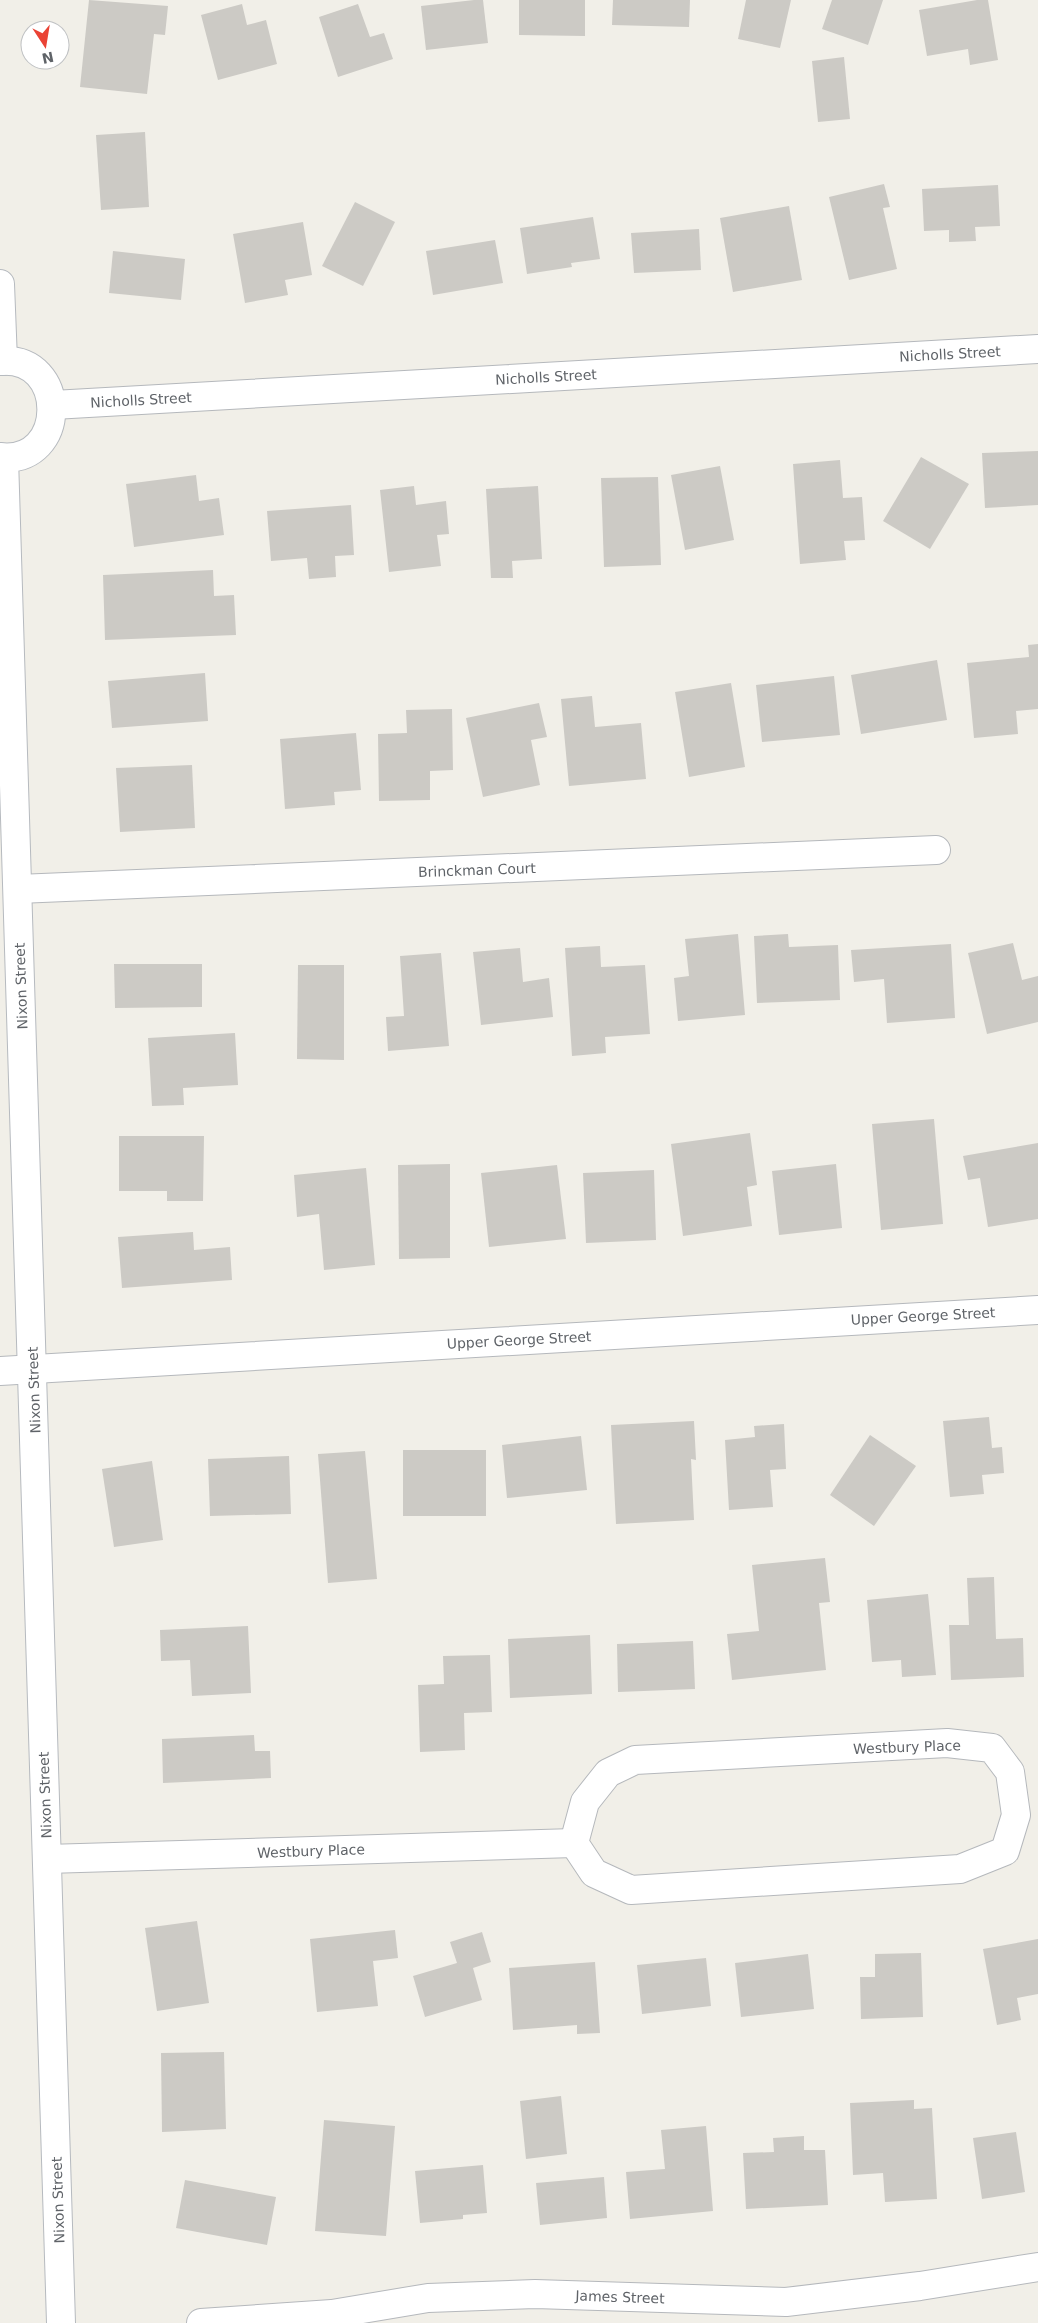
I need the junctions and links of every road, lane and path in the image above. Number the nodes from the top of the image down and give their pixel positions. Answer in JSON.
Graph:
{"nodes":[{"id":1,"x":0,"y":284,"type":"edge"},
{"id":2,"x":1038,"y":349,"type":"edge"},
{"id":3,"x":2,"y":361,"type":"edge"},
{"id":4,"x":53,"y":405,"type":"junction"},
{"id":5,"x":2,"y":458,"type":"edge"},
{"id":6,"x":936,"y":850,"type":"dead end"},
{"id":7,"x":18,"y":889,"type":"junction"},
{"id":8,"x":1038,"y":1310,"type":"edge"},
{"id":9,"x":33,"y":1368,"type":"junction"},
{"id":10,"x":0,"y":1371,"type":"edge"},
{"id":11,"x":574,"y":1843,"type":"junction"},
{"id":12,"x":47,"y":1859,"type":"junction"},
{"id":13,"x":1038,"y":2267,"type":"edge"},
{"id":14,"x":787,"y":2313,"type":"edge"},
{"id":15,"x":61,"y":2323,"type":"edge"},
{"id":16,"x":201,"y":2323,"type":"edge"}],
"edges":[{"from":1,"to":3,"type":"street"},
{"from":2,"to":4,"type":"street","name":"Nicholls Street"},
{"from":3,"to":4,"type":"street"},
{"from":4,"to":5,"type":"street"},
{"from":5,"to":7,"type":"street","name":"Nixon Street"},
{"from":6,"to":7,"type":"street","name":"Brinckman Court"},
{"from":7,"to":9,"type":"street","name":"Nixon Street"},
{"from":8,"to":9,"type":"street","name":"Upper George Street"},
{"from":9,"to":10,"type":"street","name":"Upper George Street"},
{"from":9,"to":12,"type":"street","name":"Nixon Street"},
{"from":11,"to":11,"type":"street","name":"Westbury Place"},
{"from":11,"to":12,"type":"street","name":"Westbury Place"},
{"from":12,"to":15,"type":"street","name":"Nixon Street"},
{"from":13,"to":14,"type":"street","name":"James Street"},
{"from":14,"to":16,"type":"street","name":"James Street"}]}
